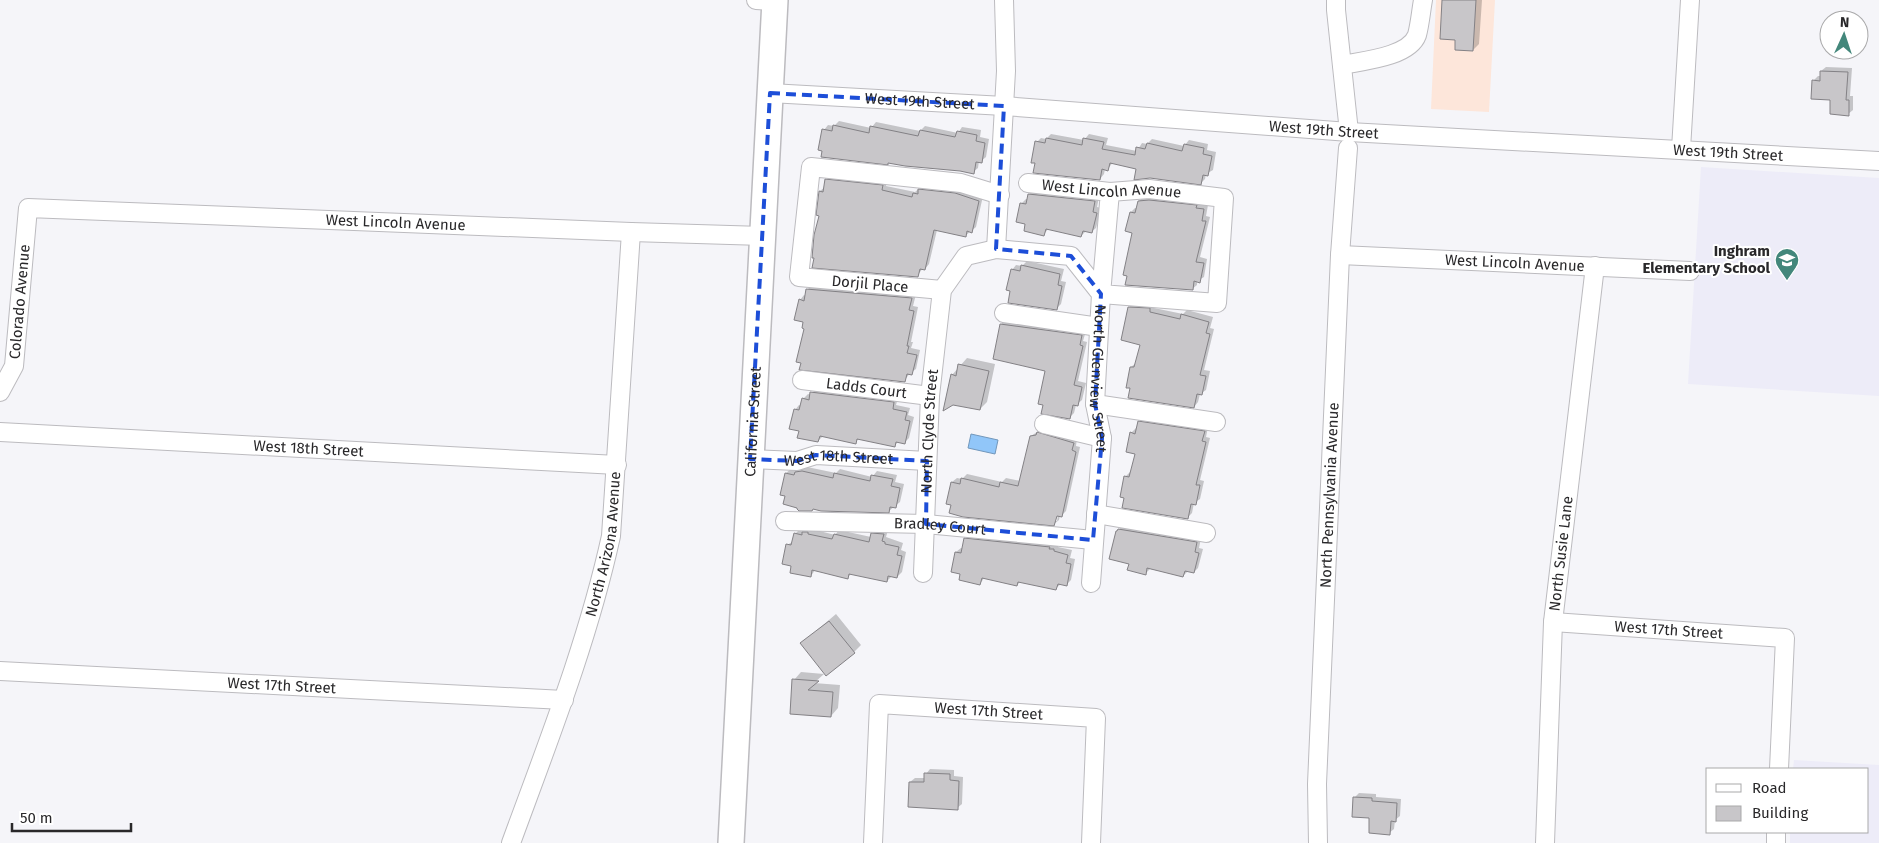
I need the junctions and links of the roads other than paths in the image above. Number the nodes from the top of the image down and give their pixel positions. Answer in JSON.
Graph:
{"nodes":[{"id":1,"x":756,"y":0,"type":"edge"},
{"id":2,"x":775,"y":0,"type":"edge"},
{"id":3,"x":1004,"y":0,"type":"edge"},
{"id":4,"x":1336,"y":0,"type":"edge"},
{"id":5,"x":1423,"y":0,"type":"edge"},
{"id":6,"x":1690,"y":0,"type":"edge"},
{"id":7,"x":1342,"y":64,"type":"junction"},
{"id":8,"x":770,"y":93,"type":"junction"},
{"id":9,"x":1004,"y":106,"type":"junction"},
{"id":10,"x":1349,"y":140,"type":"junction"},
{"id":11,"x":1681,"y":149,"type":"junction"},
{"id":12,"x":1879,"y":161,"type":"edge"},
{"id":13,"x":1028,"y":183,"type":"dead end"},
{"id":14,"x":1110,"y":192,"type":"junction"},
{"id":15,"x":1000,"y":195,"type":"junction"},
{"id":16,"x":28,"y":208,"type":"joint"},
{"id":17,"x":630,"y":232,"type":"junction"},
{"id":18,"x":763,"y":236,"type":"junction"},
{"id":19,"x":996,"y":249,"type":"junction"},
{"id":20,"x":1340,"y":255,"type":"junction"},
{"id":21,"x":1595,"y":266,"type":"junction"},
{"id":22,"x":1690,"y":271,"type":"dead end"},
{"id":23,"x":942,"y":290,"type":"junction"},
{"id":24,"x":1101,"y":294,"type":"junction"},
{"id":25,"x":1004,"y":313,"type":"dead end"},
{"id":26,"x":1099,"y":327,"type":"junction"},
{"id":27,"x":802,"y":380,"type":"dead end"},
{"id":28,"x":0,"y":392,"type":"edge"},
{"id":29,"x":930,"y":396,"type":"junction"},
{"id":30,"x":1095,"y":404,"type":"junction"},
{"id":31,"x":1216,"y":422,"type":"dead end"},
{"id":32,"x":1044,"y":424,"type":"dead end"},
{"id":33,"x":0,"y":432,"type":"edge"},
{"id":34,"x":1102,"y":438,"type":"junction"},
{"id":35,"x":750,"y":459,"type":"junction"},
{"id":36,"x":927,"y":461,"type":"junction"},
{"id":37,"x":617,"y":465,"type":"junction"},
{"id":38,"x":1096,"y":514,"type":"junction"},
{"id":39,"x":785,"y":520,"type":"dead end"},
{"id":40,"x":926,"y":524,"type":"junction"},
{"id":41,"x":1206,"y":533,"type":"dead end"},
{"id":42,"x":1093,"y":540,"type":"junction"},
{"id":43,"x":923,"y":573,"type":"dead end"},
{"id":44,"x":1091,"y":583,"type":"dead end"},
{"id":45,"x":1553,"y":622,"type":"junction"},
{"id":46,"x":0,"y":671,"type":"edge"},
{"id":47,"x":564,"y":700,"type":"junction"},
{"id":48,"x":1779,"y":768,"type":"edge"},
{"id":49,"x":511,"y":843,"type":"edge"},
{"id":50,"x":731,"y":843,"type":"edge"},
{"id":51,"x":873,"y":843,"type":"edge"},
{"id":52,"x":1091,"y":843,"type":"edge"},
{"id":53,"x":1318,"y":843,"type":"edge"},
{"id":54,"x":1545,"y":843,"type":"edge"}],
"edges":[{"from":1,"to":2,"type":"street"},
{"from":2,"to":8,"type":"street","name":"California Street"},
{"from":3,"to":9,"type":"street"},
{"from":4,"to":7,"type":"street","name":"North Pennsylvania Avenue"},
{"from":5,"to":7,"type":"street"},
{"from":6,"to":11,"type":"street"},
{"from":7,"to":10,"type":"street","name":"North Pennsylvania Avenue"},
{"from":8,"to":9,"type":"street","name":"West 19th Street"},
{"from":8,"to":18,"type":"street","name":"California Street"},
{"from":9,"to":10,"type":"street","name":"West 19th Street"},
{"from":9,"to":15,"type":"street"},
{"from":10,"to":11,"type":"street","name":"West 19th Street"},
{"from":10,"to":20,"type":"street","name":"North Pennsylvania Avenue"},
{"from":11,"to":12,"type":"street","name":"West 19th Street"},
{"from":13,"to":14,"type":"street","name":"West Lincoln Avenue"},
{"from":14,"to":24,"type":"street"},
{"from":14,"to":24,"type":"street","name":"West Lincoln Avenue"},
{"from":15,"to":19,"type":"street"},
{"from":15,"to":23,"type":"street","name":"Dorjil Place"},
{"from":16,"to":17,"type":"street","name":"West Lincoln Avenue"},
{"from":16,"to":28,"type":"street","name":"Colorado Avenue"},
{"from":17,"to":18,"type":"street","name":"West Lincoln Avenue"},
{"from":17,"to":37,"type":"street","name":"North Arizona Avenue"},
{"from":18,"to":35,"type":"street","name":"California Street"},
{"from":19,"to":23,"type":"street","name":"North Glenview Street"},
{"from":19,"to":24,"type":"street","name":"North Glenview Street"},
{"from":20,"to":21,"type":"street","name":"West Lincoln Avenue"},
{"from":20,"to":53,"type":"street","name":"North Pennsylvania Avenue"},
{"from":21,"to":22,"type":"street","name":"West Lincoln Avenue"},
{"from":21,"to":45,"type":"street","name":"North Susie Lane"},
{"from":23,"to":29,"type":"street","name":"North Clyde Street"},
{"from":24,"to":26,"type":"street","name":"North Glenview Street"},
{"from":25,"to":26,"type":"street"},
{"from":26,"to":30,"type":"street","name":"North Glenview Street"},
{"from":27,"to":29,"type":"street","name":"Ladds Court"},
{"from":29,"to":36,"type":"street","name":"North Clyde Street"},
{"from":30,"to":31,"type":"street"},
{"from":30,"to":34,"type":"street","name":"North Glenview Street"},
{"from":32,"to":34,"type":"street"},
{"from":33,"to":37,"type":"street","name":"West 18th Street"},
{"from":34,"to":38,"type":"street","name":"North Glenview Street"},
{"from":35,"to":36,"type":"street","name":"West 18th Street"},
{"from":35,"to":50,"type":"street","name":"California Street"},
{"from":36,"to":40,"type":"street","name":"North Clyde Street"},
{"from":37,"to":47,"type":"street","name":"North Arizona Avenue"},
{"from":38,"to":41,"type":"street"},
{"from":38,"to":42,"type":"street","name":"North Glenview Street"},
{"from":39,"to":40,"type":"street","name":"Bradley Court"},
{"from":40,"to":42,"type":"street","name":"Bradley Court"},
{"from":40,"to":43,"type":"street","name":"North Clyde Street"},
{"from":42,"to":44,"type":"street","name":"North Glenview Street"},
{"from":45,"to":48,"type":"street","name":"West 17th Street"},
{"from":45,"to":54,"type":"street","name":"North Susie Lane"},
{"from":46,"to":47,"type":"street","name":"West 17th Street"},
{"from":47,"to":49,"type":"street","name":"North Arizona Avenue"},
{"from":51,"to":52,"type":"street","name":"West 17th Street"}]}
